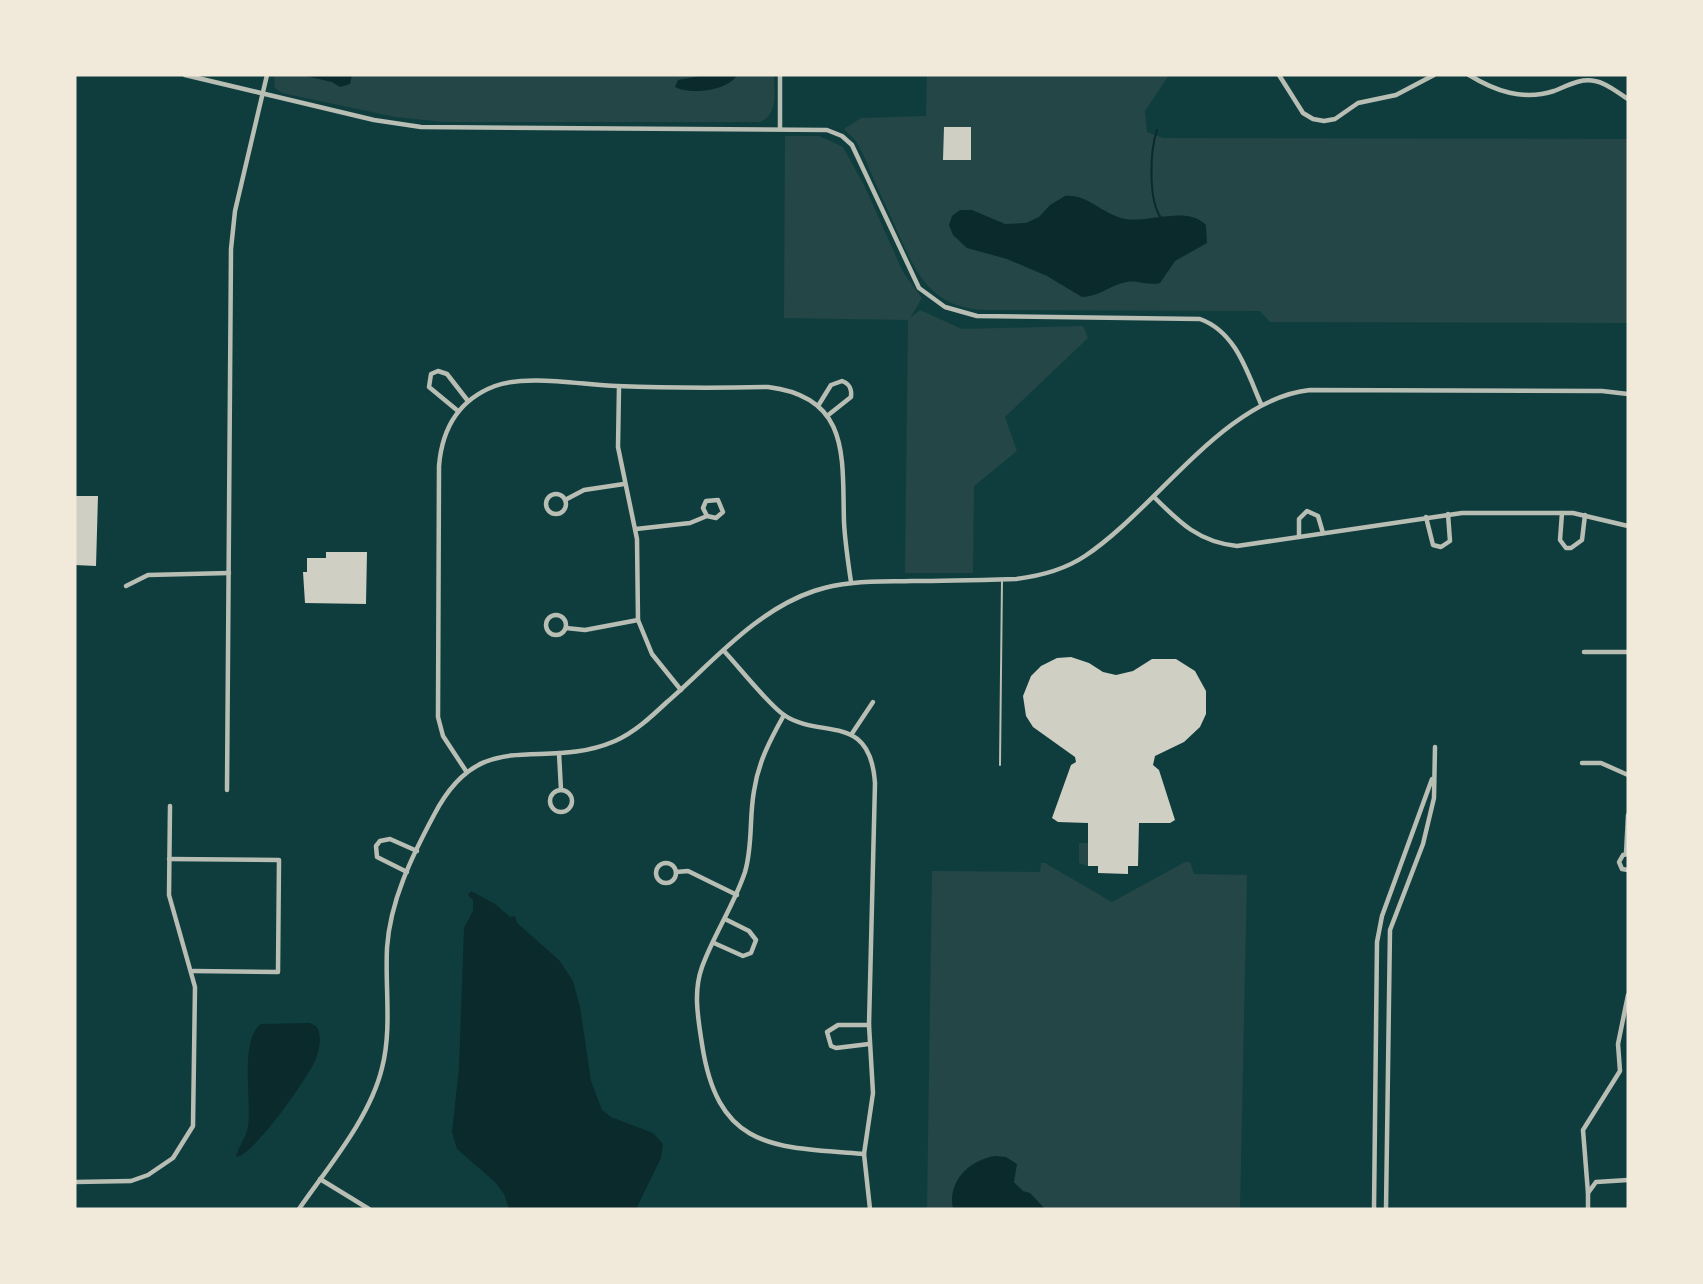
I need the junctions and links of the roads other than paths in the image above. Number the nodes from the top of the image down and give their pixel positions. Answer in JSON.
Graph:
{"nodes":[{"id":1,"x":185,"y":75,"type":"edge"},
{"id":2,"x":267,"y":75,"type":"edge"},
{"id":3,"x":780,"y":75,"type":"edge"},
{"id":4,"x":1279,"y":75,"type":"edge"},
{"id":5,"x":1414,"y":75,"type":"edge"},
{"id":6,"x":1434,"y":75,"type":"edge"},
{"id":7,"x":1469,"y":75,"type":"edge"},
{"id":8,"x":1419,"y":82,"type":"junction"},
{"id":9,"x":262,"y":93,"type":"junction"},
{"id":10,"x":1628,"y":99,"type":"edge"},
{"id":11,"x":780,"y":129,"type":"junction"},
{"id":12,"x":619,"y":387,"type":"junction"},
{"id":13,"x":1628,"y":394,"type":"edge"},
{"id":14,"x":468,"y":401,"type":"junction"},
{"id":15,"x":1261,"y":404,"type":"junction"},
{"id":16,"x":818,"y":406,"type":"junction"},
{"id":17,"x":458,"y":411,"type":"junction"},
{"id":18,"x":827,"y":416,"type":"junction"},
{"id":19,"x":624,"y":484,"type":"junction"},
{"id":20,"x":1154,"y":497,"type":"junction"},
{"id":21,"x":565,"y":500,"type":"junction"},
{"id":22,"x":1562,"y":513,"type":"junction"},
{"id":23,"x":1448,"y":514,"type":"junction"},
{"id":24,"x":1585,"y":515,"type":"junction"},
{"id":25,"x":707,"y":516,"type":"junction"},
{"id":26,"x":1426,"y":517,"type":"junction"},
{"id":27,"x":1628,"y":526,"type":"edge"},
{"id":28,"x":636,"y":529,"type":"junction"},
{"id":29,"x":1323,"y":533,"type":"junction"},
{"id":30,"x":1299,"y":537,"type":"junction"},
{"id":31,"x":229,"y":573,"type":"junction"},
{"id":32,"x":1002,"y":580,"type":"junction"},
{"id":33,"x":851,"y":582,"type":"junction"},
{"id":34,"x":126,"y":586,"type":"dead end"},
{"id":35,"x":638,"y":620,"type":"junction"},
{"id":36,"x":566,"y":628,"type":"junction"},
{"id":37,"x":724,"y":651,"type":"junction"},
{"id":38,"x":1584,"y":652,"type":"dead end"},
{"id":39,"x":1628,"y":652,"type":"edge"},
{"id":40,"x":681,"y":690,"type":"junction"},
{"id":41,"x":873,"y":702,"type":"dead end"},
{"id":42,"x":784,"y":715,"type":"junction"},
{"id":43,"x":852,"y":735,"type":"junction"},
{"id":44,"x":1435,"y":747,"type":"dead end"},
{"id":45,"x":559,"y":753,"type":"junction"},
{"id":46,"x":1582,"y":762,"type":"dead end"},
{"id":47,"x":1000,"y":765,"type":"dead end"},
{"id":48,"x":466,"y":771,"type":"junction"},
{"id":49,"x":1628,"y":775,"type":"edge"},
{"id":50,"x":1433,"y":777,"type":"junction"},
{"id":51,"x":227,"y":790,"type":"dead end"},
{"id":52,"x":561,"y":790,"type":"junction"},
{"id":53,"x":170,"y":806,"type":"dead end"},
{"id":54,"x":1628,"y":815,"type":"edge"},
{"id":55,"x":417,"y":851,"type":"junction"},
{"id":56,"x":1627,"y":854,"type":"edge"},
{"id":57,"x":169,"y":859,"type":"junction"},
{"id":58,"x":1628,"y":870,"type":"edge"},
{"id":59,"x":407,"y":872,"type":"junction"},
{"id":60,"x":676,"y":872,"type":"junction"},
{"id":61,"x":737,"y":895,"type":"junction"},
{"id":62,"x":725,"y":919,"type":"junction"},
{"id":63,"x":714,"y":943,"type":"junction"},
{"id":64,"x":193,"y":971,"type":"junction"},
{"id":65,"x":1628,"y":995,"type":"edge"},
{"id":66,"x":868,"y":1025,"type":"junction"},
{"id":67,"x":869,"y":1044,"type":"junction"},
{"id":68,"x":864,"y":1154,"type":"junction"},
{"id":69,"x":320,"y":1179,"type":"junction"},
{"id":70,"x":1628,"y":1180,"type":"edge"},
{"id":71,"x":75,"y":1182,"type":"edge"},
{"id":72,"x":1588,"y":1193,"type":"junction"},
{"id":73,"x":299,"y":1209,"type":"edge"},
{"id":74,"x":369,"y":1209,"type":"edge"},
{"id":75,"x":870,"y":1209,"type":"edge"},
{"id":76,"x":1374,"y":1209,"type":"edge"},
{"id":77,"x":1386,"y":1209,"type":"edge"},
{"id":78,"x":1588,"y":1209,"type":"edge"}],
"edges":[{"from":1,"to":9,"type":"street"},
{"from":2,"to":9,"type":"street"},
{"from":3,"to":11,"type":"street"},
{"from":4,"to":8,"type":"street"},
{"from":5,"to":8,"type":"street"},
{"from":6,"to":8,"type":"street"},
{"from":7,"to":10,"type":"street"},
{"from":9,"to":11,"type":"street"},
{"from":9,"to":31,"type":"street"},
{"from":11,"to":15,"type":"street"},
{"from":12,"to":14,"type":"street"},
{"from":12,"to":16,"type":"street"},
{"from":12,"to":19,"type":"street"},
{"from":13,"to":15,"type":"street"},
{"from":14,"to":17,"type":"street"},
{"from":14,"to":17,"type":"street"},
{"from":15,"to":20,"type":"street"},
{"from":16,"to":18,"type":"street"},
{"from":16,"to":18,"type":"street"},
{"from":17,"to":48,"type":"street"},
{"from":18,"to":33,"type":"street"},
{"from":19,"to":21,"type":"street"},
{"from":19,"to":28,"type":"street"},
{"from":20,"to":30,"type":"street"},
{"from":20,"to":32,"type":"street"},
{"from":21,"to":21,"type":"street"},
{"from":22,"to":23,"type":"street"},
{"from":22,"to":24,"type":"street"},
{"from":22,"to":24,"type":"street"},
{"from":23,"to":26,"type":"street"},
{"from":23,"to":26,"type":"street"},
{"from":24,"to":27,"type":"street"},
{"from":25,"to":25,"type":"street"},
{"from":25,"to":28,"type":"street"},
{"from":26,"to":29,"type":"street"},
{"from":28,"to":35,"type":"street"},
{"from":29,"to":30,"type":"street"},
{"from":29,"to":30,"type":"street"},
{"from":31,"to":34,"type":"street"},
{"from":31,"to":51,"type":"street"},
{"from":32,"to":33,"type":"street"},
{"from":32,"to":47,"type":"lane"},
{"from":33,"to":37,"type":"street"},
{"from":35,"to":36,"type":"street"},
{"from":35,"to":40,"type":"street"},
{"from":36,"to":36,"type":"street"},
{"from":37,"to":40,"type":"street"},
{"from":37,"to":42,"type":"street"},
{"from":38,"to":39,"type":"street"},
{"from":40,"to":45,"type":"street"},
{"from":41,"to":43,"type":"street"},
{"from":42,"to":43,"type":"street"},
{"from":42,"to":61,"type":"street"},
{"from":43,"to":66,"type":"street"},
{"from":44,"to":50,"type":"street"},
{"from":45,"to":48,"type":"street"},
{"from":45,"to":52,"type":"street"},
{"from":46,"to":49,"type":"street"},
{"from":48,"to":55,"type":"street"},
{"from":50,"to":76,"type":"street"},
{"from":50,"to":77,"type":"street"},
{"from":52,"to":52,"type":"street"},
{"from":53,"to":57,"type":"street"},
{"from":54,"to":56,"type":"street"},
{"from":55,"to":59,"type":"street"},
{"from":55,"to":59,"type":"street"},
{"from":56,"to":58,"type":"street"},
{"from":57,"to":64,"type":"street"},
{"from":57,"to":64,"type":"street"},
{"from":59,"to":69,"type":"street"},
{"from":60,"to":60,"type":"street"},
{"from":60,"to":61,"type":"street"},
{"from":61,"to":62,"type":"street"},
{"from":62,"to":63,"type":"street"},
{"from":62,"to":63,"type":"street"},
{"from":63,"to":68,"type":"street"},
{"from":64,"to":71,"type":"street"},
{"from":65,"to":72,"type":"street"},
{"from":66,"to":67,"type":"street"},
{"from":66,"to":67,"type":"street"},
{"from":67,"to":68,"type":"street"},
{"from":68,"to":75,"type":"street"},
{"from":69,"to":73,"type":"street"},
{"from":69,"to":74,"type":"street"},
{"from":70,"to":72,"type":"street"},
{"from":72,"to":78,"type":"street"}]}
